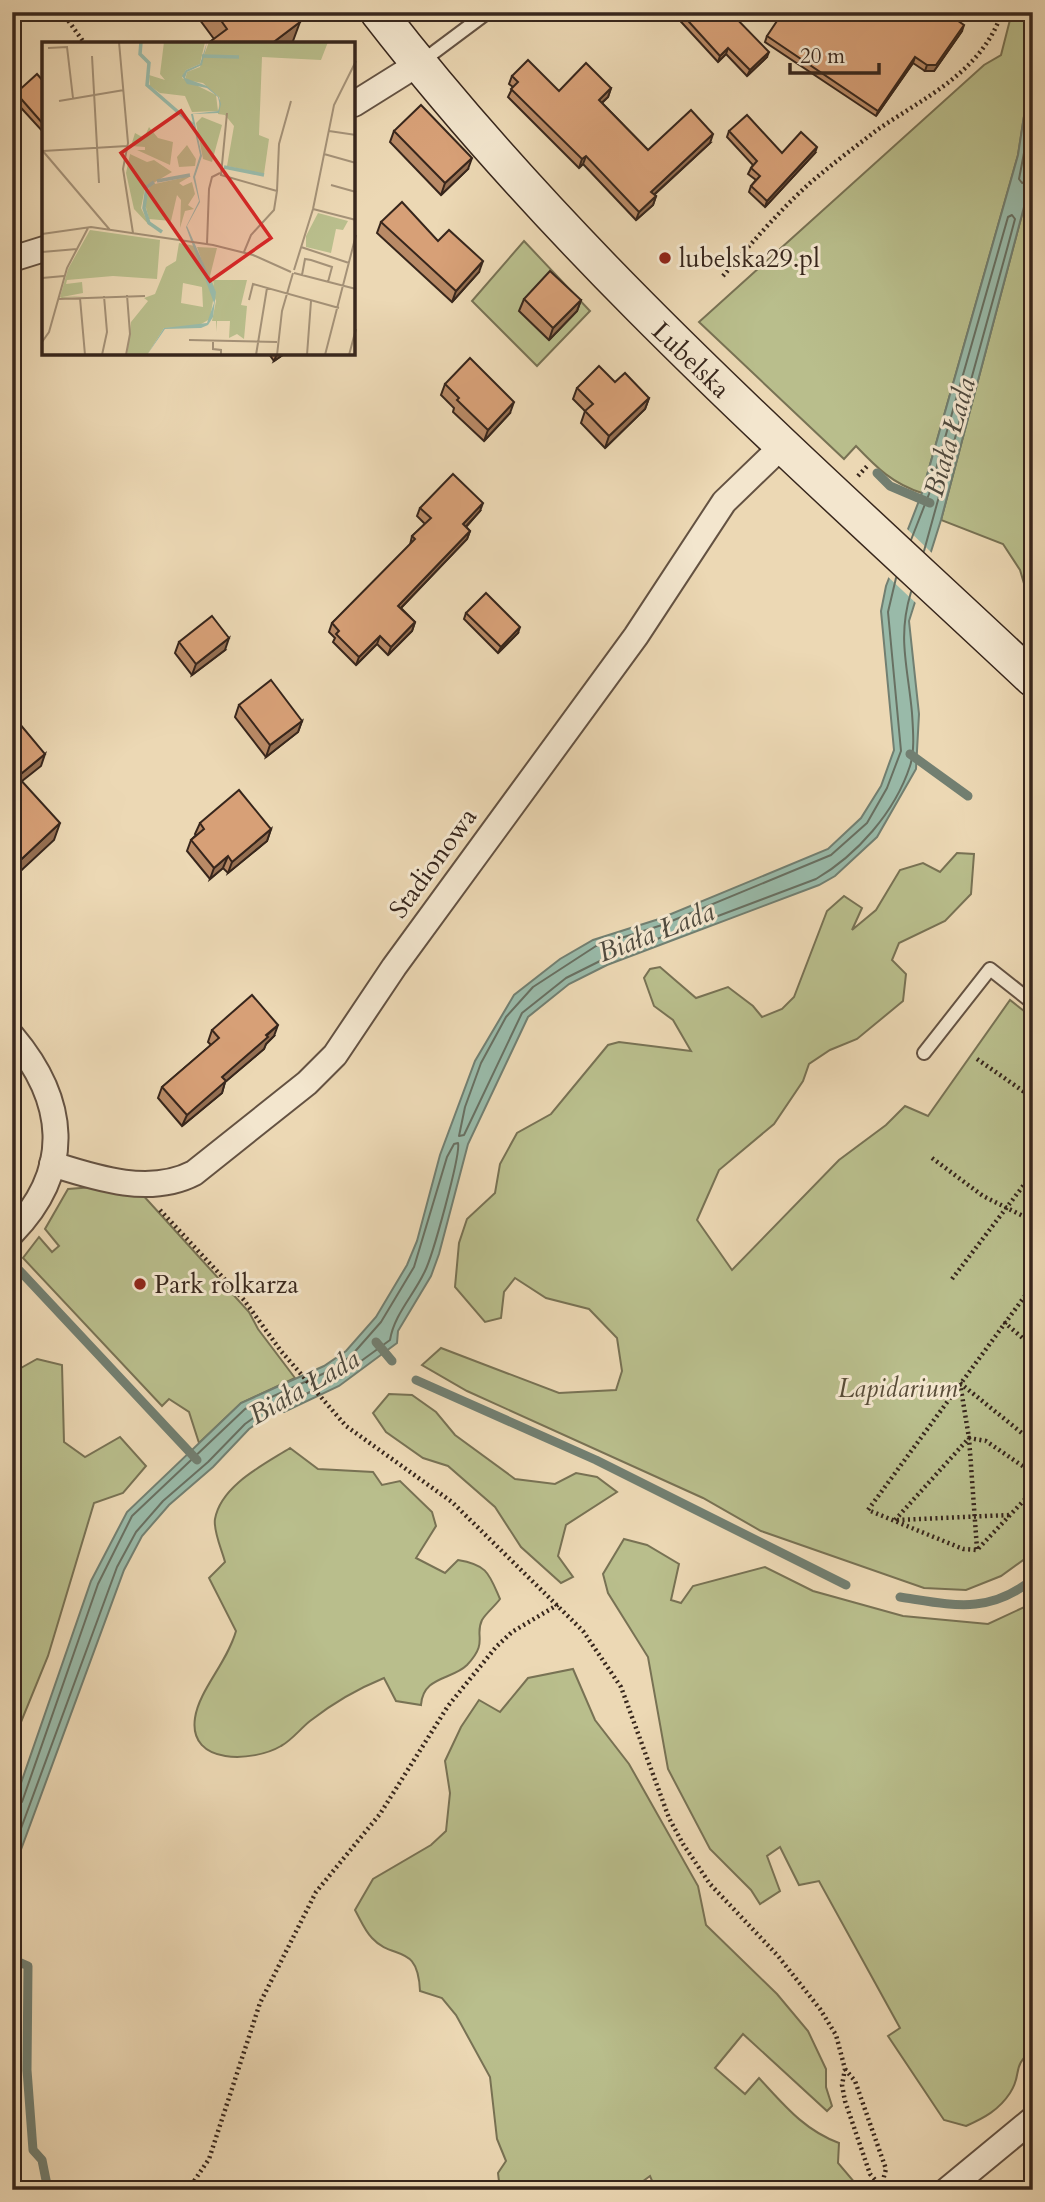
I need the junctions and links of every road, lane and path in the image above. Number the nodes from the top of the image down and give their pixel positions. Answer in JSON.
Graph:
{"nodes":[{"id":1,"x":62,"y":12,"type":"edge"},
{"id":2,"x":378,"y":12,"type":"edge"},
{"id":3,"x":488,"y":12,"type":"edge"},
{"id":4,"x":1002,"y":12,"type":"edge"},
{"id":5,"x":84,"y":42,"type":"edge"},
{"id":6,"x":418,"y":64,"type":"junction"},
{"id":7,"x":355,"y":103,"type":"edge"},
{"id":8,"x":42,"y":250,"type":"edge"},
{"id":9,"x":12,"y":259,"type":"edge"},
{"id":10,"x":723,"y":276,"type":"dead end"},
{"id":11,"x":782,"y":446,"type":"junction"},
{"id":12,"x":869,"y":464,"type":"dead end"},
{"id":13,"x":858,"y":476,"type":"dead end"},
{"id":14,"x":1033,"y":679,"type":"edge"},
{"id":15,"x":1033,"y":1003,"type":"edge"},
{"id":16,"x":12,"y":1036,"type":"edge"},
{"id":17,"x":925,"y":1053,"type":"dead end"},
{"id":18,"x":977,"y":1059,"type":"dead end"},
{"id":19,"x":1033,"y":1098,"type":"edge"},
{"id":20,"x":932,"y":1158,"type":"dead end"},
{"id":21,"x":52,"y":1164,"type":"junction"},
{"id":22,"x":1033,"y":1173,"type":"edge"},
{"id":23,"x":156,"y":1205,"type":"dead end"},
{"id":24,"x":1007,"y":1207,"type":"junction"},
{"id":25,"x":1033,"y":1221,"type":"edge"},
{"id":26,"x":12,"y":1233,"type":"edge"},
{"id":27,"x":952,"y":1279,"type":"dead end"},
{"id":28,"x":1033,"y":1285,"type":"edge"},
{"id":29,"x":1004,"y":1322,"type":"junction"},
{"id":30,"x":1033,"y":1346,"type":"edge"},
{"id":31,"x":960,"y":1383,"type":"junction"},
{"id":32,"x":969,"y":1438,"type":"junction"},
{"id":33,"x":1033,"y":1442,"type":"edge"},
{"id":34,"x":1033,"y":1461,"type":"edge"},
{"id":35,"x":1027,"y":1469,"type":"junction"},
{"id":36,"x":1011,"y":1515,"type":"junction"},
{"id":37,"x":975,"y":1517,"type":"junction"},
{"id":38,"x":895,"y":1520,"type":"junction"},
{"id":39,"x":978,"y":1549,"type":"junction"},
{"id":40,"x":559,"y":1604,"type":"junction"},
{"id":41,"x":845,"y":2069,"type":"junction"},
{"id":42,"x":1033,"y":2119,"type":"edge"},
{"id":43,"x":883,"y":2187,"type":"edge"},
{"id":44,"x":188,"y":2190,"type":"edge"},
{"id":45,"x":947,"y":2190,"type":"edge"}],
"edges":[{"from":1,"to":5,"type":"path"},
{"from":2,"to":6,"type":"street","name":"Lubelska"},
{"from":3,"to":6,"type":"lane"},
{"from":4,"to":10,"type":"path"},
{"from":6,"to":7,"type":"street"},
{"from":6,"to":11,"type":"street","name":"Lubelska"},
{"from":8,"to":9,"type":"street"},
{"from":11,"to":14,"type":"street","name":"Lubelska"},
{"from":11,"to":21,"type":"street","name":"Stadionowa"},
{"from":12,"to":13,"type":"path"},
{"from":15,"to":17,"type":"lane"},
{"from":16,"to":21,"type":"street"},
{"from":18,"to":19,"type":"path"},
{"from":20,"to":24,"type":"path"},
{"from":21,"to":26,"type":"street"},
{"from":22,"to":24,"type":"path"},
{"from":23,"to":40,"type":"path"},
{"from":24,"to":25,"type":"path"},
{"from":24,"to":27,"type":"path"},
{"from":28,"to":29,"type":"path"},
{"from":29,"to":30,"type":"path"},
{"from":29,"to":31,"type":"path"},
{"from":31,"to":32,"type":"path"},
{"from":31,"to":33,"type":"path"},
{"from":31,"to":38,"type":"path"},
{"from":32,"to":35,"type":"path"},
{"from":32,"to":37,"type":"path"},
{"from":32,"to":38,"type":"path"},
{"from":34,"to":35,"type":"path"},
{"from":35,"to":36,"type":"path"},
{"from":36,"to":37,"type":"path"},
{"from":36,"to":39,"type":"path"},
{"from":37,"to":38,"type":"path"},
{"from":37,"to":39,"type":"path"},
{"from":38,"to":39,"type":"path"},
{"from":40,"to":41,"type":"path"},
{"from":40,"to":44,"type":"path"},
{"from":41,"to":43,"type":"path"},
{"from":41,"to":43,"type":"path"},
{"from":42,"to":45,"type":"street"}]}
